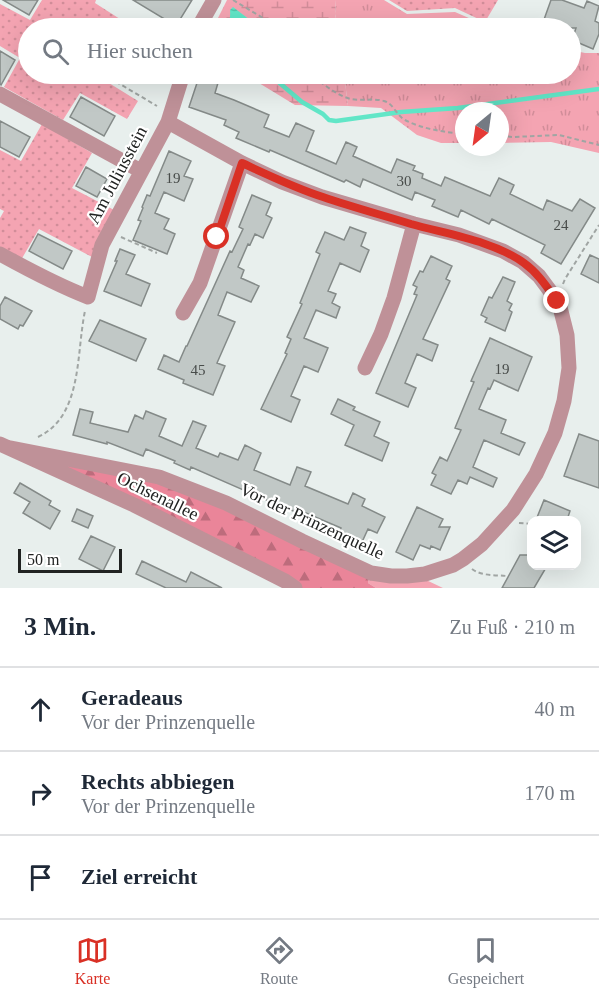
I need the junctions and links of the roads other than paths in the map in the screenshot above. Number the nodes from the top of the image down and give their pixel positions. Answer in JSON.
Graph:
{"nodes":[{"id":1,"x":214,"y":0,"type":"edge"},
{"id":2,"x":204,"y":18,"type":"edge"},
{"id":3,"x":180,"y":84,"type":"edge"},
{"id":4,"x":0,"y":93,"type":"edge"},
{"id":5,"x":169,"y":118,"type":"junction"},
{"id":6,"x":242,"y":163,"type":"junction"},
{"id":7,"x":141,"y":171,"type":"junction"},
{"id":8,"x":414,"y":224,"type":"junction"},
{"id":9,"x":0,"y":254,"type":"edge"},
{"id":10,"x":183,"y":313,"type":"dead end"},
{"id":11,"x":365,"y":368,"type":"dead end"},
{"id":12,"x":6,"y":446,"type":"edge"},
{"id":13,"x":295,"y":588,"type":"edge"}],
"edges":[{"from":1,"to":2,"type":"street"},
{"from":3,"to":5,"type":"street","name":"Am Juliusstein"},
{"from":4,"to":7,"type":"street"},
{"from":5,"to":6,"type":"street","name":"Vor der Prinzenquelle"},
{"from":5,"to":7,"type":"street","name":"Am Juliusstein"},
{"from":6,"to":8,"type":"street","name":"Vor der Prinzenquelle"},
{"from":6,"to":10,"type":"street"},
{"from":7,"to":9,"type":"street","name":"Am Juliusstein"},
{"from":8,"to":11,"type":"street"},
{"from":8,"to":12,"type":"street","name":"Vor der Prinzenquelle"},
{"from":12,"to":13,"type":"street","name":"Ochsenallee"}]}
